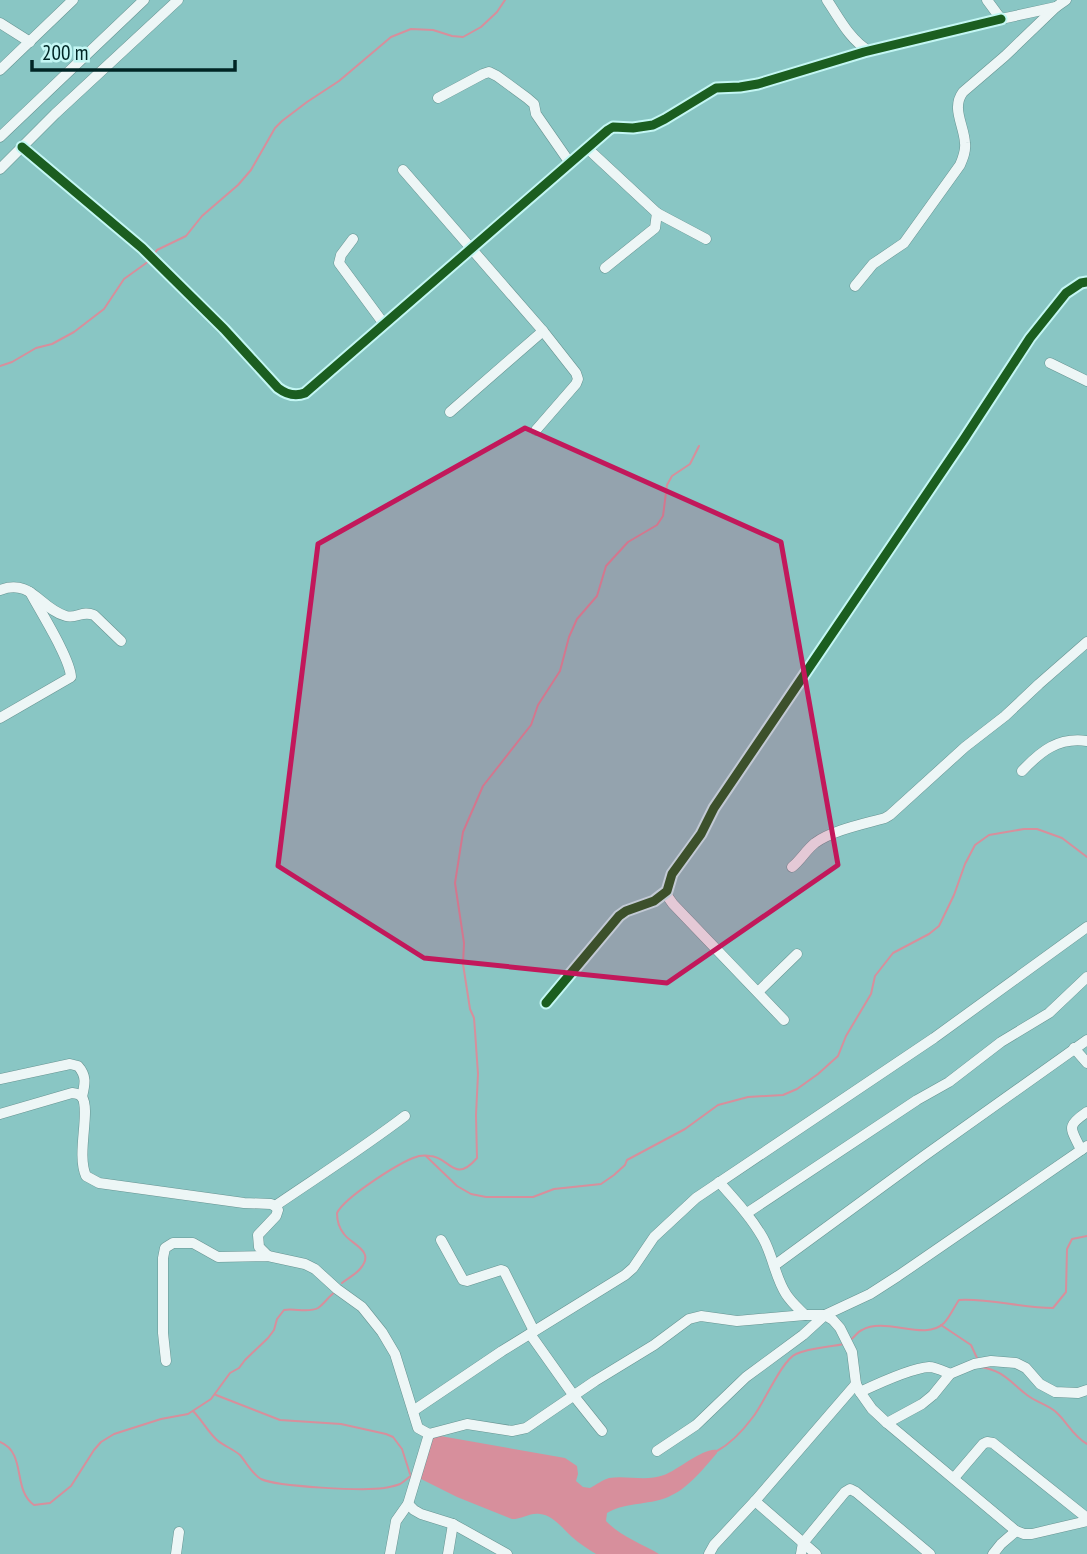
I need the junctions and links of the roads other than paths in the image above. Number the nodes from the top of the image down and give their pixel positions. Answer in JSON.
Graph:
{"nodes":[{"id":1,"x":73,"y":0,"type":"edge"},
{"id":2,"x":144,"y":0,"type":"edge"},
{"id":3,"x":178,"y":0,"type":"edge"},
{"id":4,"x":827,"y":0,"type":"edge"},
{"id":5,"x":988,"y":0,"type":"edge"},
{"id":6,"x":1066,"y":0,"type":"edge"},
{"id":7,"x":1056,"y":7,"type":"junction"},
{"id":8,"x":1001,"y":19,"type":"junction"},
{"id":9,"x":0,"y":23,"type":"edge"},
{"id":10,"x":30,"y":42,"type":"junction"},
{"id":11,"x":869,"y":51,"type":"junction"},
{"id":12,"x":0,"y":70,"type":"edge"},
{"id":13,"x":438,"y":97,"type":"dead end"},
{"id":14,"x":0,"y":137,"type":"edge"},
{"id":15,"x":22,"y":147,"type":"junction"},
{"id":16,"x":587,"y":148,"type":"junction"},
{"id":17,"x":570,"y":163,"type":"junction"},
{"id":18,"x":0,"y":169,"type":"edge"},
{"id":19,"x":403,"y":170,"type":"dead end"},
{"id":20,"x":657,"y":213,"type":"junction"},
{"id":21,"x":353,"y":239,"type":"dead end"},
{"id":22,"x":706,"y":239,"type":"dead end"},
{"id":23,"x":472,"y":249,"type":"junction"},
{"id":24,"x":605,"y":268,"type":"dead end"},
{"id":25,"x":1087,"y":282,"type":"edge"},
{"id":26,"x":855,"y":286,"type":"dead end"},
{"id":27,"x":384,"y":324,"type":"junction"},
{"id":28,"x":543,"y":331,"type":"junction"},
{"id":29,"x":1050,"y":363,"type":"dead end"},
{"id":30,"x":1087,"y":380,"type":"edge"},
{"id":31,"x":450,"y":412,"type":"dead end"},
{"id":32,"x":536,"y":430,"type":"dead end"},
{"id":33,"x":0,"y":590,"type":"edge"},
{"id":34,"x":30,"y":592,"type":"junction"},
{"id":35,"x":121,"y":641,"type":"dead end"},
{"id":36,"x":1087,"y":642,"type":"edge"},
{"id":37,"x":0,"y":718,"type":"edge"},
{"id":38,"x":1087,"y":741,"type":"edge"},
{"id":39,"x":1022,"y":771,"type":"dead end"},
{"id":40,"x":792,"y":867,"type":"dead end"},
{"id":41,"x":667,"y":891,"type":"junction"},
{"id":42,"x":1087,"y":927,"type":"edge"},
{"id":43,"x":797,"y":954,"type":"dead end"},
{"id":44,"x":1087,"y":977,"type":"edge"},
{"id":45,"x":758,"y":992,"type":"junction"},
{"id":46,"x":546,"y":1003,"type":"dead end"},
{"id":47,"x":784,"y":1020,"type":"dead end"},
{"id":48,"x":1087,"y":1040,"type":"edge"},
{"id":49,"x":1074,"y":1048,"type":"junction"},
{"id":50,"x":1087,"y":1063,"type":"edge"},
{"id":51,"x":0,"y":1079,"type":"edge"},
{"id":52,"x":82,"y":1097,"type":"junction"},
{"id":53,"x":1087,"y":1112,"type":"edge"},
{"id":54,"x":0,"y":1114,"type":"edge"},
{"id":55,"x":405,"y":1116,"type":"dead end"},
{"id":56,"x":1084,"y":1148,"type":"edge"},
{"id":57,"x":719,"y":1182,"type":"junction"},
{"id":58,"x":275,"y":1206,"type":"junction"},
{"id":59,"x":747,"y":1213,"type":"junction"},
{"id":60,"x":442,"y":1240,"type":"dead end"},
{"id":61,"x":268,"y":1256,"type":"junction"},
{"id":62,"x":775,"y":1265,"type":"junction"},
{"id":63,"x":805,"y":1315,"type":"junction"},
{"id":64,"x":825,"y":1315,"type":"junction"},
{"id":65,"x":532,"y":1332,"type":"junction"},
{"id":66,"x":166,"y":1361,"type":"dead end"},
{"id":67,"x":950,"y":1374,"type":"junction"},
{"id":68,"x":858,"y":1388,"type":"junction"},
{"id":69,"x":1087,"y":1391,"type":"edge"},
{"id":70,"x":574,"y":1396,"type":"junction"},
{"id":71,"x":413,"y":1410,"type":"junction"},
{"id":72,"x":887,"y":1423,"type":"junction"},
{"id":73,"x":603,"y":1431,"type":"dead end"},
{"id":74,"x":429,"y":1434,"type":"junction"},
{"id":75,"x":657,"y":1451,"type":"dead end"},
{"id":76,"x":954,"y":1478,"type":"junction"},
{"id":77,"x":755,"y":1501,"type":"junction"},
{"id":78,"x":408,"y":1504,"type":"junction"},
{"id":79,"x":1087,"y":1520,"type":"edge"},
{"id":80,"x":453,"y":1524,"type":"junction"},
{"id":81,"x":1016,"y":1531,"type":"junction"},
{"id":82,"x":179,"y":1532,"type":"dead end"},
{"id":83,"x":802,"y":1549,"type":"edge"},
{"id":84,"x":176,"y":1554,"type":"edge"},
{"id":85,"x":390,"y":1554,"type":"edge"},
{"id":86,"x":448,"y":1554,"type":"edge"},
{"id":87,"x":507,"y":1554,"type":"edge"},
{"id":88,"x":709,"y":1554,"type":"edge"},
{"id":89,"x":816,"y":1554,"type":"edge"},
{"id":90,"x":930,"y":1554,"type":"edge"},
{"id":91,"x":993,"y":1554,"type":"edge"}],
"edges":[{"from":1,"to":10,"type":"street"},
{"from":2,"to":14,"type":"street"},
{"from":3,"to":15,"type":"street"},
{"from":4,"to":11,"type":"street"},
{"from":5,"to":8,"type":"street"},
{"from":6,"to":7,"type":"street"},
{"from":7,"to":8,"type":"street"},
{"from":7,"to":26,"type":"street"},
{"from":8,"to":11,"type":"street"},
{"from":9,"to":10,"type":"street"},
{"from":10,"to":12,"type":"street"},
{"from":11,"to":16,"type":"street"},
{"from":13,"to":17,"type":"street"},
{"from":15,"to":18,"type":"street"},
{"from":15,"to":27,"type":"street"},
{"from":16,"to":17,"type":"street"},
{"from":16,"to":20,"type":"street"},
{"from":17,"to":23,"type":"street"},
{"from":19,"to":23,"type":"street"},
{"from":20,"to":22,"type":"street"},
{"from":20,"to":24,"type":"street"},
{"from":21,"to":27,"type":"street"},
{"from":23,"to":27,"type":"street"},
{"from":23,"to":28,"type":"street"},
{"from":25,"to":41,"type":"street"},
{"from":28,"to":31,"type":"street"},
{"from":28,"to":32,"type":"street"},
{"from":29,"to":30,"type":"street"},
{"from":33,"to":34,"type":"street"},
{"from":34,"to":35,"type":"street"},
{"from":34,"to":37,"type":"street"},
{"from":36,"to":40,"type":"street"},
{"from":38,"to":39,"type":"street"},
{"from":41,"to":45,"type":"street"},
{"from":41,"to":46,"type":"street"},
{"from":42,"to":57,"type":"street"},
{"from":43,"to":45,"type":"street"},
{"from":44,"to":59,"type":"street"},
{"from":45,"to":47,"type":"street"},
{"from":48,"to":49,"type":"street"},
{"from":49,"to":50,"type":"street"},
{"from":49,"to":62,"type":"street"},
{"from":51,"to":52,"type":"street"},
{"from":52,"to":54,"type":"street"},
{"from":52,"to":58,"type":"street"},
{"from":53,"to":56,"type":"street"},
{"from":55,"to":58,"type":"street"},
{"from":56,"to":64,"type":"street"},
{"from":57,"to":59,"type":"street"},
{"from":57,"to":65,"type":"street"},
{"from":58,"to":61,"type":"street"},
{"from":59,"to":62,"type":"street"},
{"from":60,"to":65,"type":"street"},
{"from":61,"to":66,"type":"street"},
{"from":61,"to":71,"type":"street"},
{"from":62,"to":63,"type":"street"},
{"from":63,"to":64,"type":"street"},
{"from":63,"to":70,"type":"street"},
{"from":64,"to":68,"type":"street"},
{"from":64,"to":75,"type":"street"},
{"from":65,"to":70,"type":"street"},
{"from":65,"to":71,"type":"street"},
{"from":67,"to":68,"type":"street"},
{"from":67,"to":69,"type":"street"},
{"from":67,"to":72,"type":"street"},
{"from":68,"to":72,"type":"street"},
{"from":68,"to":77,"type":"street"},
{"from":70,"to":73,"type":"street"},
{"from":70,"to":74,"type":"street"},
{"from":71,"to":74,"type":"street"},
{"from":72,"to":76,"type":"street"},
{"from":74,"to":78,"type":"street"},
{"from":76,"to":79,"type":"street"},
{"from":76,"to":81,"type":"street"},
{"from":77,"to":83,"type":"street"},
{"from":77,"to":88,"type":"street"},
{"from":78,"to":80,"type":"street"},
{"from":78,"to":85,"type":"street"},
{"from":79,"to":81,"type":"street"},
{"from":80,"to":86,"type":"street"},
{"from":80,"to":87,"type":"street"},
{"from":81,"to":91,"type":"street"},
{"from":82,"to":84,"type":"street"},
{"from":83,"to":89,"type":"street"},
{"from":83,"to":90,"type":"street"}]}
